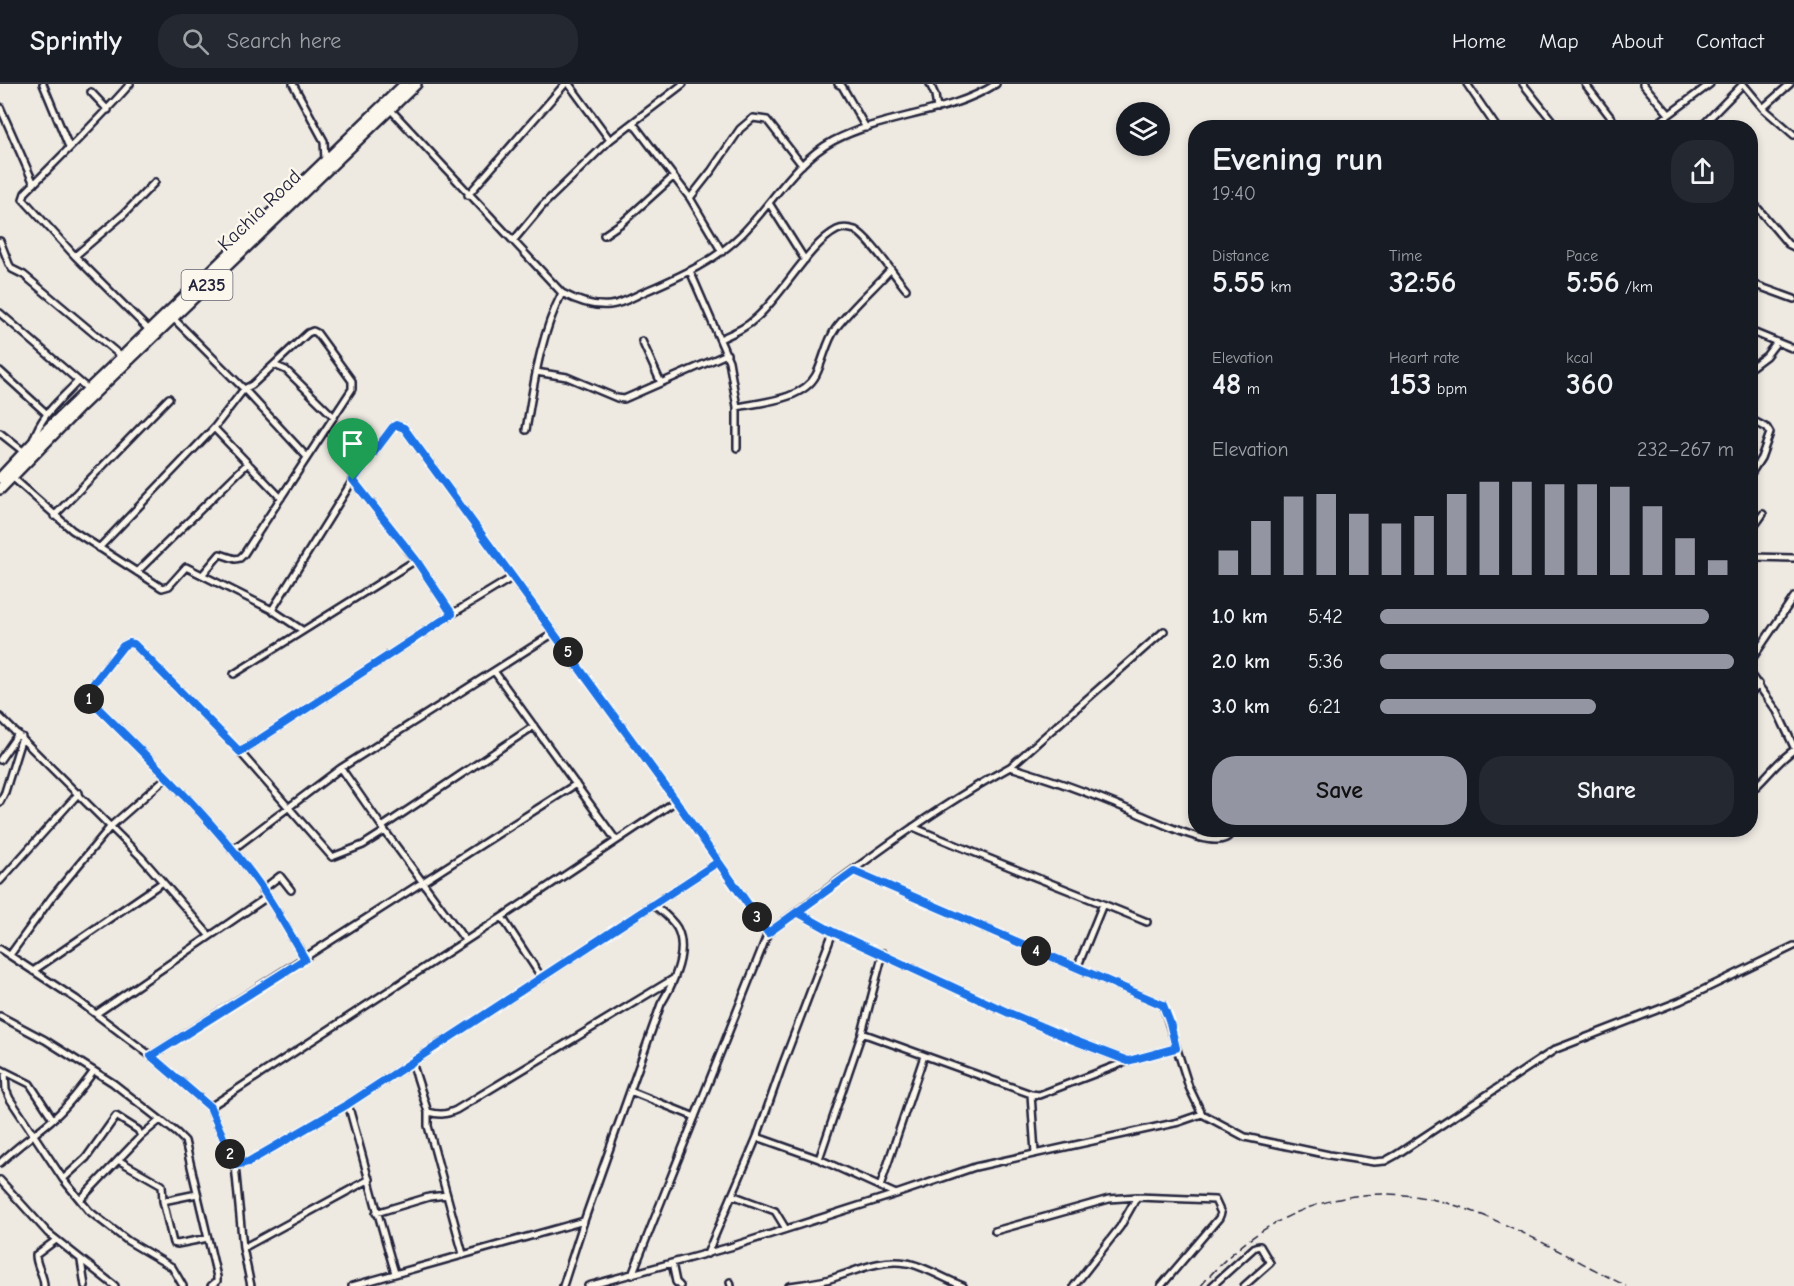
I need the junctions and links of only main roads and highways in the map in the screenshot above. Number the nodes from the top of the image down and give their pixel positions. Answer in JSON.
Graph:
{"nodes":[{"id":1,"x":405,"y":84,"type":"edge"},
{"id":2,"x":416,"y":84,"type":"edge"},
{"id":3,"x":43,"y":439,"type":"junction"},
{"id":4,"x":0,"y":478,"type":"edge"},
{"id":5,"x":0,"y":489,"type":"edge"}],
"edges":[{"from":1,"to":3,"type":"highway","name":"Kachia Road","number":"A235"},
{"from":2,"to":3,"type":"highway","name":"Kachia Road","number":"A235"},
{"from":3,"to":4,"type":"highway","name":"Kachia Road","number":"A235"},
{"from":3,"to":5,"type":"highway","name":"Kachia Road","number":"A235"}]}
